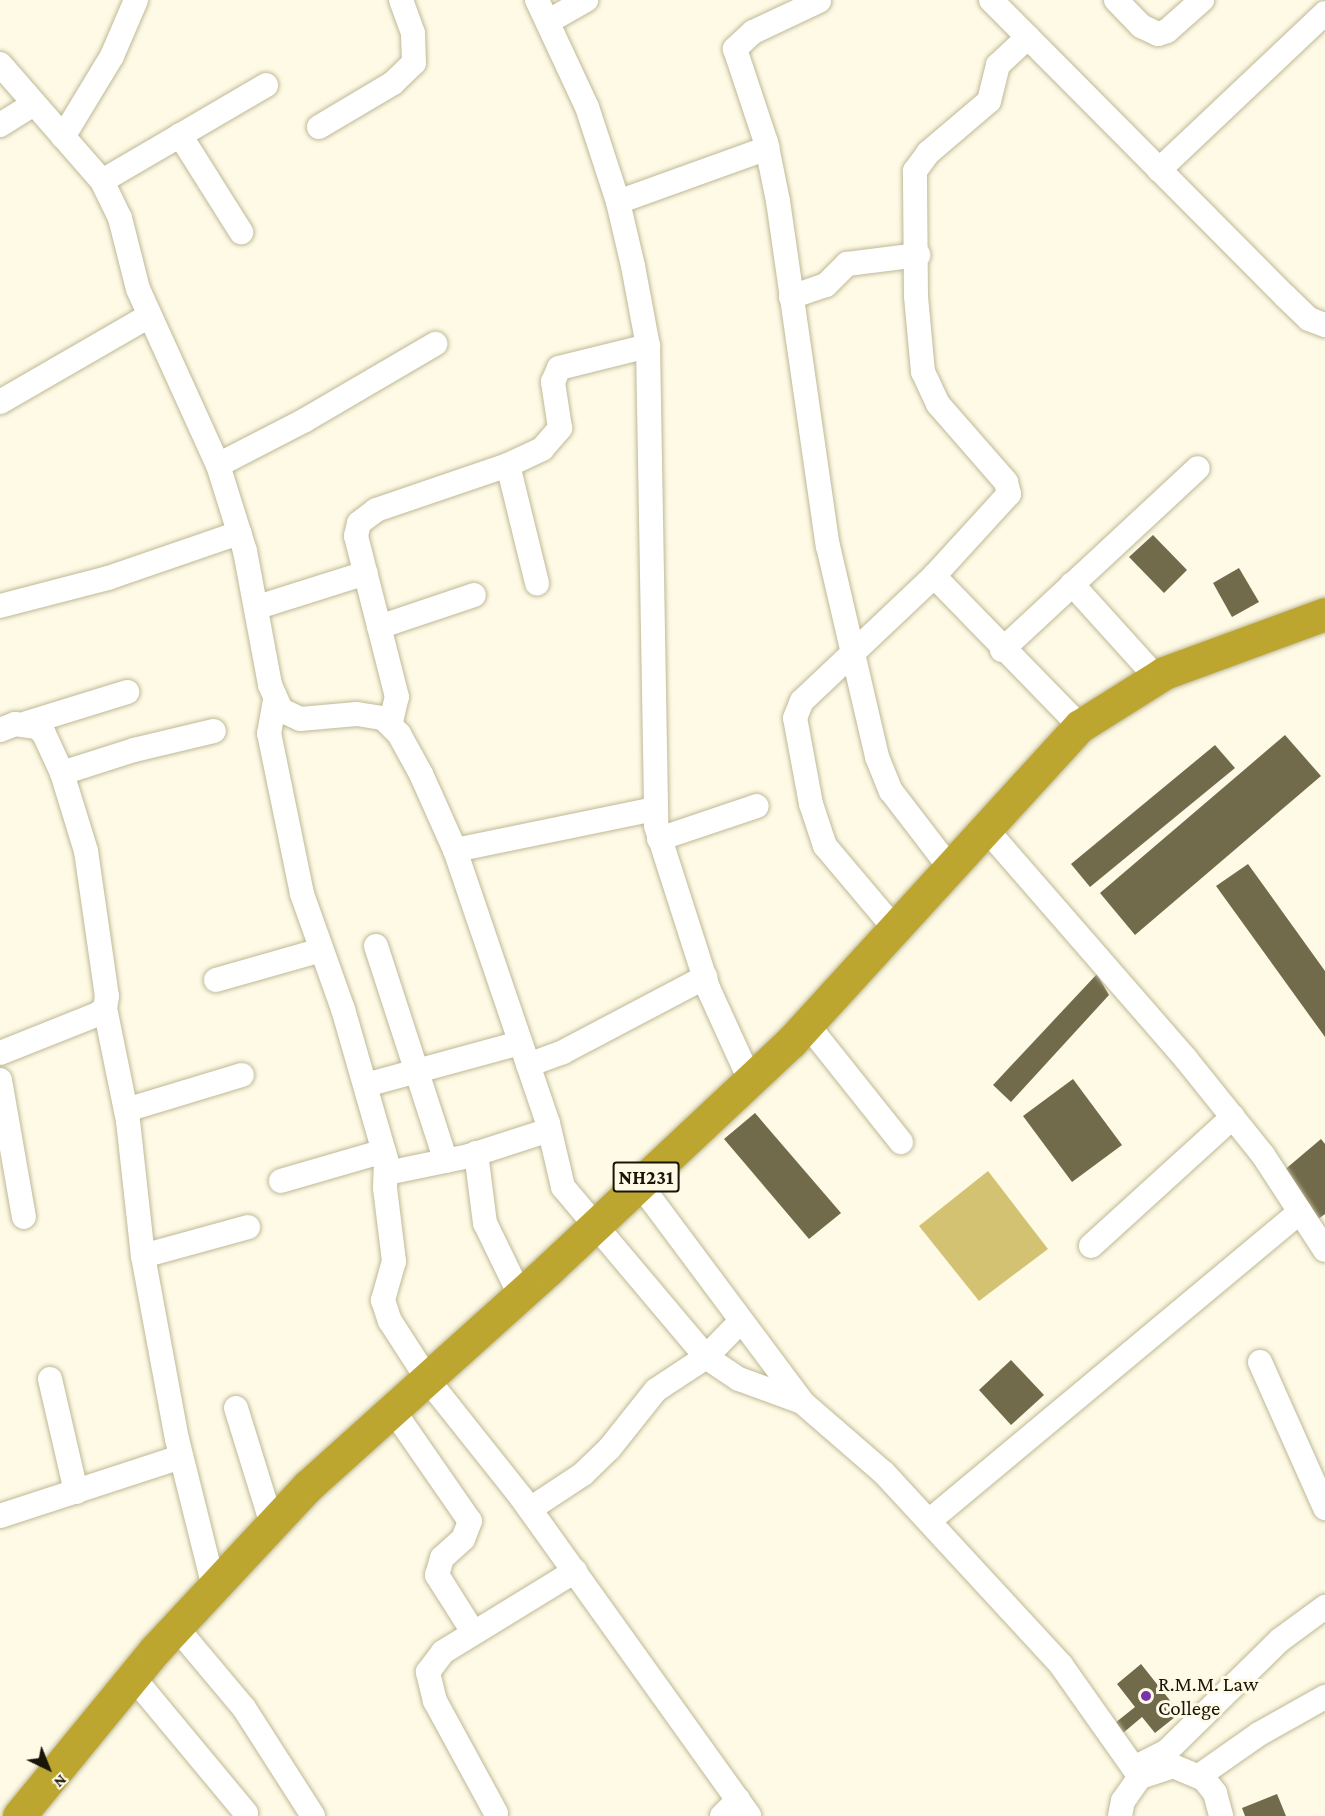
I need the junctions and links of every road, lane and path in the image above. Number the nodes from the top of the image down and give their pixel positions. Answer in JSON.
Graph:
{"nodes":[{"id":1,"x":136,"y":0,"type":"edge"},
{"id":2,"x":401,"y":0,"type":"edge"},
{"id":3,"x":537,"y":0,"type":"edge"},
{"id":4,"x":586,"y":0,"type":"edge"},
{"id":5,"x":992,"y":0,"type":"edge"},
{"id":6,"x":1116,"y":0,"type":"edge"},
{"id":7,"x":1202,"y":0,"type":"edge"},
{"id":8,"x":819,"y":1,"type":"edge"},
{"id":9,"x":1325,"y":13,"type":"edge"},
{"id":10,"x":549,"y":21,"type":"junction"},
{"id":11,"x":1028,"y":37,"type":"junction"},
{"id":12,"x":0,"y":64,"type":"edge"},
{"id":13,"x":266,"y":85,"type":"dead end"},
{"id":14,"x":34,"y":104,"type":"junction"},
{"id":15,"x":0,"y":125,"type":"edge"},
{"id":16,"x":319,"y":127,"type":"dead end"},
{"id":17,"x":180,"y":135,"type":"junction"},
{"id":18,"x":63,"y":137,"type":"junction"},
{"id":19,"x":768,"y":148,"type":"junction"},
{"id":20,"x":1159,"y":170,"type":"junction"},
{"id":21,"x":102,"y":181,"type":"junction"},
{"id":22,"x":618,"y":202,"type":"junction"},
{"id":23,"x":241,"y":232,"type":"dead end"},
{"id":24,"x":918,"y":255,"type":"junction"},
{"id":25,"x":791,"y":297,"type":"junction"},
{"id":26,"x":149,"y":316,"type":"junction"},
{"id":27,"x":1325,"y":325,"type":"edge"},
{"id":28,"x":435,"y":344,"type":"dead end"},
{"id":29,"x":648,"y":346,"type":"junction"},
{"id":30,"x":0,"y":402,"type":"edge"},
{"id":31,"x":218,"y":465,"type":"junction"},
{"id":32,"x":508,"y":465,"type":"junction"},
{"id":33,"x":1198,"y":468,"type":"dead end"},
{"id":34,"x":239,"y":533,"type":"junction"},
{"id":35,"x":366,"y":573,"type":"junction"},
{"id":36,"x":934,"y":576,"type":"junction"},
{"id":37,"x":537,"y":583,"type":"dead end"},
{"id":38,"x":1072,"y":584,"type":"junction"},
{"id":39,"x":474,"y":595,"type":"dead end"},
{"id":40,"x":0,"y":606,"type":"edge"},
{"id":41,"x":258,"y":607,"type":"junction"},
{"id":42,"x":1325,"y":614,"type":"edge"},
{"id":43,"x":379,"y":627,"type":"junction"},
{"id":44,"x":1002,"y":650,"type":"junction"},
{"id":45,"x":854,"y":651,"type":"junction"},
{"id":46,"x":1156,"y":677,"type":"junction"},
{"id":47,"x":127,"y":692,"type":"dead end"},
{"id":48,"x":275,"y":700,"type":"junction"},
{"id":49,"x":391,"y":722,"type":"junction"},
{"id":50,"x":27,"y":723,"type":"junction"},
{"id":51,"x":1080,"y":726,"type":"junction"},
{"id":52,"x":0,"y":730,"type":"edge"},
{"id":53,"x":214,"y":731,"type":"dead end"},
{"id":54,"x":62,"y":773,"type":"junction"},
{"id":55,"x":757,"y":806,"type":"dead end"},
{"id":56,"x":654,"y":809,"type":"junction"},
{"id":57,"x":986,"y":829,"type":"junction"},
{"id":58,"x":659,"y":839,"type":"junction"},
{"id":59,"x":455,"y":850,"type":"junction"},
{"id":60,"x":950,"y":868,"type":"junction"},
{"id":61,"x":895,"y":928,"type":"junction"},
{"id":62,"x":376,"y":946,"type":"dead end"},
{"id":63,"x":321,"y":950,"type":"junction"},
{"id":64,"x":705,"y":977,"type":"junction"},
{"id":65,"x":216,"y":980,"type":"dead end"},
{"id":66,"x":105,"y":1008,"type":"junction"},
{"id":67,"x":807,"y":1024,"type":"junction"},
{"id":68,"x":0,"y":1053,"type":"edge"},
{"id":69,"x":524,"y":1054,"type":"junction"},
{"id":70,"x":418,"y":1071,"type":"junction"},
{"id":71,"x":242,"y":1075,"type":"dead end"},
{"id":72,"x":0,"y":1080,"type":"edge"},
{"id":73,"x":750,"y":1080,"type":"junction"},
{"id":74,"x":366,"y":1085,"type":"junction"},
{"id":75,"x":126,"y":1110,"type":"junction"},
{"id":76,"x":1233,"y":1117,"type":"junction"},
{"id":77,"x":549,"y":1130,"type":"junction"},
{"id":78,"x":901,"y":1142,"type":"dead end"},
{"id":79,"x":476,"y":1153,"type":"junction"},
{"id":80,"x":446,"y":1161,"type":"junction"},
{"id":81,"x":385,"y":1162,"type":"junction"},
{"id":82,"x":281,"y":1181,"type":"dead end"},
{"id":83,"x":639,"y":1183,"type":"junction"},
{"id":84,"x":1300,"y":1212,"type":"junction"},
{"id":85,"x":24,"y":1217,"type":"dead end"},
{"id":86,"x":595,"y":1226,"type":"junction"},
{"id":87,"x":248,"y":1227,"type":"dead end"},
{"id":88,"x":1091,"y":1246,"type":"dead end"},
{"id":89,"x":1325,"y":1250,"type":"edge"},
{"id":90,"x":142,"y":1256,"type":"junction"},
{"id":91,"x":520,"y":1295,"type":"junction"},
{"id":92,"x":741,"y":1321,"type":"junction"},
{"id":93,"x":706,"y":1357,"type":"junction"},
{"id":94,"x":1260,"y":1362,"type":"dead end"},
{"id":95,"x":50,"y":1379,"type":"dead end"},
{"id":96,"x":428,"y":1380,"type":"junction"},
{"id":97,"x":802,"y":1402,"type":"junction"},
{"id":98,"x":236,"y":1408,"type":"dead end"},
{"id":99,"x":393,"y":1410,"type":"junction"},
{"id":100,"x":181,"y":1457,"type":"junction"},
{"id":101,"x":76,"y":1492,"type":"junction"},
{"id":102,"x":1325,"y":1508,"type":"edge"},
{"id":103,"x":530,"y":1509,"type":"junction"},
{"id":104,"x":0,"y":1515,"type":"edge"},
{"id":105,"x":928,"y":1521,"type":"junction"},
{"id":106,"x":272,"y":1524,"type":"junction"},
{"id":107,"x":575,"y":1571,"type":"junction"},
{"id":108,"x":214,"y":1587,"type":"junction"},
{"id":109,"x":1325,"y":1607,"type":"edge"},
{"id":110,"x":176,"y":1627,"type":"junction"},
{"id":111,"x":472,"y":1632,"type":"junction"},
{"id":112,"x":133,"y":1677,"type":"junction"},
{"id":113,"x":1325,"y":1696,"type":"edge"},
{"id":114,"x":1137,"y":1773,"type":"junction"},
{"id":115,"x":1199,"y":1776,"type":"junction"},
{"id":116,"x":736,"y":1811,"type":"edge"},
{"id":117,"x":28,"y":1812,"type":"edge"},
{"id":118,"x":246,"y":1813,"type":"dead end"},
{"id":119,"x":496,"y":1813,"type":"dead end"},
{"id":120,"x":313,"y":1816,"type":"edge"},
{"id":121,"x":1120,"y":1816,"type":"edge"},
{"id":122,"x":1221,"y":1816,"type":"edge"}],
"edges":[{"from":1,"to":18,"type":"street"},
{"from":2,"to":16,"type":"street"},
{"from":3,"to":10,"type":"street"},
{"from":4,"to":10,"type":"street"},
{"from":5,"to":11,"type":"street"},
{"from":6,"to":7,"type":"street"},
{"from":8,"to":19,"type":"street"},
{"from":9,"to":20,"type":"street"},
{"from":10,"to":22,"type":"street"},
{"from":11,"to":20,"type":"street"},
{"from":11,"to":24,"type":"street"},
{"from":12,"to":14,"type":"street"},
{"from":13,"to":17,"type":"street"},
{"from":14,"to":15,"type":"street"},
{"from":14,"to":18,"type":"street"},
{"from":17,"to":21,"type":"street"},
{"from":17,"to":23,"type":"street"},
{"from":18,"to":21,"type":"street"},
{"from":19,"to":22,"type":"street"},
{"from":19,"to":25,"type":"street"},
{"from":20,"to":27,"type":"street"},
{"from":21,"to":26,"type":"street"},
{"from":22,"to":29,"type":"street"},
{"from":24,"to":25,"type":"street"},
{"from":24,"to":36,"type":"street"},
{"from":25,"to":45,"type":"street"},
{"from":26,"to":30,"type":"street"},
{"from":26,"to":31,"type":"street"},
{"from":28,"to":31,"type":"street"},
{"from":29,"to":32,"type":"street"},
{"from":29,"to":56,"type":"street"},
{"from":31,"to":34,"type":"street"},
{"from":32,"to":35,"type":"street"},
{"from":32,"to":37,"type":"street"},
{"from":33,"to":38,"type":"street"},
{"from":34,"to":40,"type":"street"},
{"from":34,"to":41,"type":"street"},
{"from":35,"to":41,"type":"street"},
{"from":35,"to":43,"type":"street"},
{"from":36,"to":44,"type":"street"},
{"from":36,"to":45,"type":"street"},
{"from":38,"to":44,"type":"street"},
{"from":38,"to":46,"type":"street"},
{"from":39,"to":43,"type":"street"},
{"from":41,"to":48,"type":"street"},
{"from":42,"to":46,"type":"highway","number":"NH231"},
{"from":43,"to":49,"type":"street"},
{"from":44,"to":51,"type":"street"},
{"from":45,"to":60,"type":"street"},
{"from":45,"to":61,"type":"street"},
{"from":46,"to":51,"type":"highway","number":"NH231"},
{"from":47,"to":50,"type":"street"},
{"from":48,"to":49,"type":"street"},
{"from":48,"to":63,"type":"street"},
{"from":49,"to":59,"type":"street"},
{"from":50,"to":52,"type":"street"},
{"from":50,"to":54,"type":"street"},
{"from":51,"to":57,"type":"highway","number":"NH231"},
{"from":53,"to":54,"type":"street"},
{"from":54,"to":66,"type":"street"},
{"from":55,"to":58,"type":"street"},
{"from":56,"to":58,"type":"street"},
{"from":56,"to":59,"type":"street"},
{"from":57,"to":60,"type":"highway","number":"NH231"},
{"from":57,"to":76,"type":"street"},
{"from":58,"to":64,"type":"street"},
{"from":59,"to":69,"type":"street"},
{"from":60,"to":61,"type":"highway","number":"NH231"},
{"from":61,"to":67,"type":"highway","number":"NH231"},
{"from":62,"to":70,"type":"street"},
{"from":63,"to":65,"type":"street"},
{"from":63,"to":74,"type":"street"},
{"from":64,"to":69,"type":"street"},
{"from":64,"to":73,"type":"street"},
{"from":66,"to":68,"type":"street"},
{"from":66,"to":75,"type":"street"},
{"from":67,"to":73,"type":"highway","number":"NH231"},
{"from":67,"to":78,"type":"street"},
{"from":69,"to":70,"type":"street"},
{"from":69,"to":77,"type":"street"},
{"from":70,"to":74,"type":"street"},
{"from":70,"to":80,"type":"street"},
{"from":71,"to":75,"type":"street"},
{"from":72,"to":85,"type":"street"},
{"from":73,"to":83,"type":"highway","number":"NH231"},
{"from":74,"to":81,"type":"street"},
{"from":75,"to":90,"type":"street"},
{"from":76,"to":84,"type":"street"},
{"from":76,"to":88,"type":"street"},
{"from":77,"to":79,"type":"street"},
{"from":77,"to":86,"type":"street"},
{"from":79,"to":80,"type":"street"},
{"from":79,"to":91,"type":"street"},
{"from":80,"to":81,"type":"street"},
{"from":81,"to":82,"type":"street"},
{"from":81,"to":96,"type":"street"},
{"from":83,"to":86,"type":"highway","number":"NH231"},
{"from":83,"to":92,"type":"street"},
{"from":84,"to":89,"type":"street"},
{"from":84,"to":105,"type":"street"},
{"from":86,"to":91,"type":"highway","number":"NH231"},
{"from":86,"to":93,"type":"street"},
{"from":87,"to":90,"type":"street"},
{"from":90,"to":100,"type":"street"},
{"from":91,"to":96,"type":"highway","number":"NH231"},
{"from":92,"to":93,"type":"street"},
{"from":92,"to":97,"type":"street"},
{"from":93,"to":97,"type":"street"},
{"from":93,"to":103,"type":"street"},
{"from":94,"to":102,"type":"street"},
{"from":95,"to":101,"type":"street"},
{"from":96,"to":99,"type":"highway","number":"NH231"},
{"from":96,"to":103,"type":"street"},
{"from":97,"to":105,"type":"street"},
{"from":98,"to":106,"type":"street"},
{"from":99,"to":106,"type":"highway","number":"NH231"},
{"from":99,"to":111,"type":"street"},
{"from":100,"to":101,"type":"street"},
{"from":100,"to":108,"type":"street"},
{"from":101,"to":104,"type":"street"},
{"from":103,"to":107,"type":"street"},
{"from":105,"to":114,"type":"street"},
{"from":106,"to":108,"type":"highway","number":"NH231"},
{"from":107,"to":111,"type":"street"},
{"from":107,"to":116,"type":"street"},
{"from":108,"to":110,"type":"highway","number":"NH231"},
{"from":109,"to":114,"type":"street"},
{"from":110,"to":112,"type":"highway","number":"NH231"},
{"from":110,"to":120,"type":"street"},
{"from":111,"to":119,"type":"street"},
{"from":112,"to":117,"type":"highway","number":"NH231"},
{"from":112,"to":118,"type":"street"},
{"from":113,"to":115,"type":"street"},
{"from":114,"to":115,"type":"street"},
{"from":114,"to":121,"type":"street"},
{"from":115,"to":122,"type":"street"}]}
